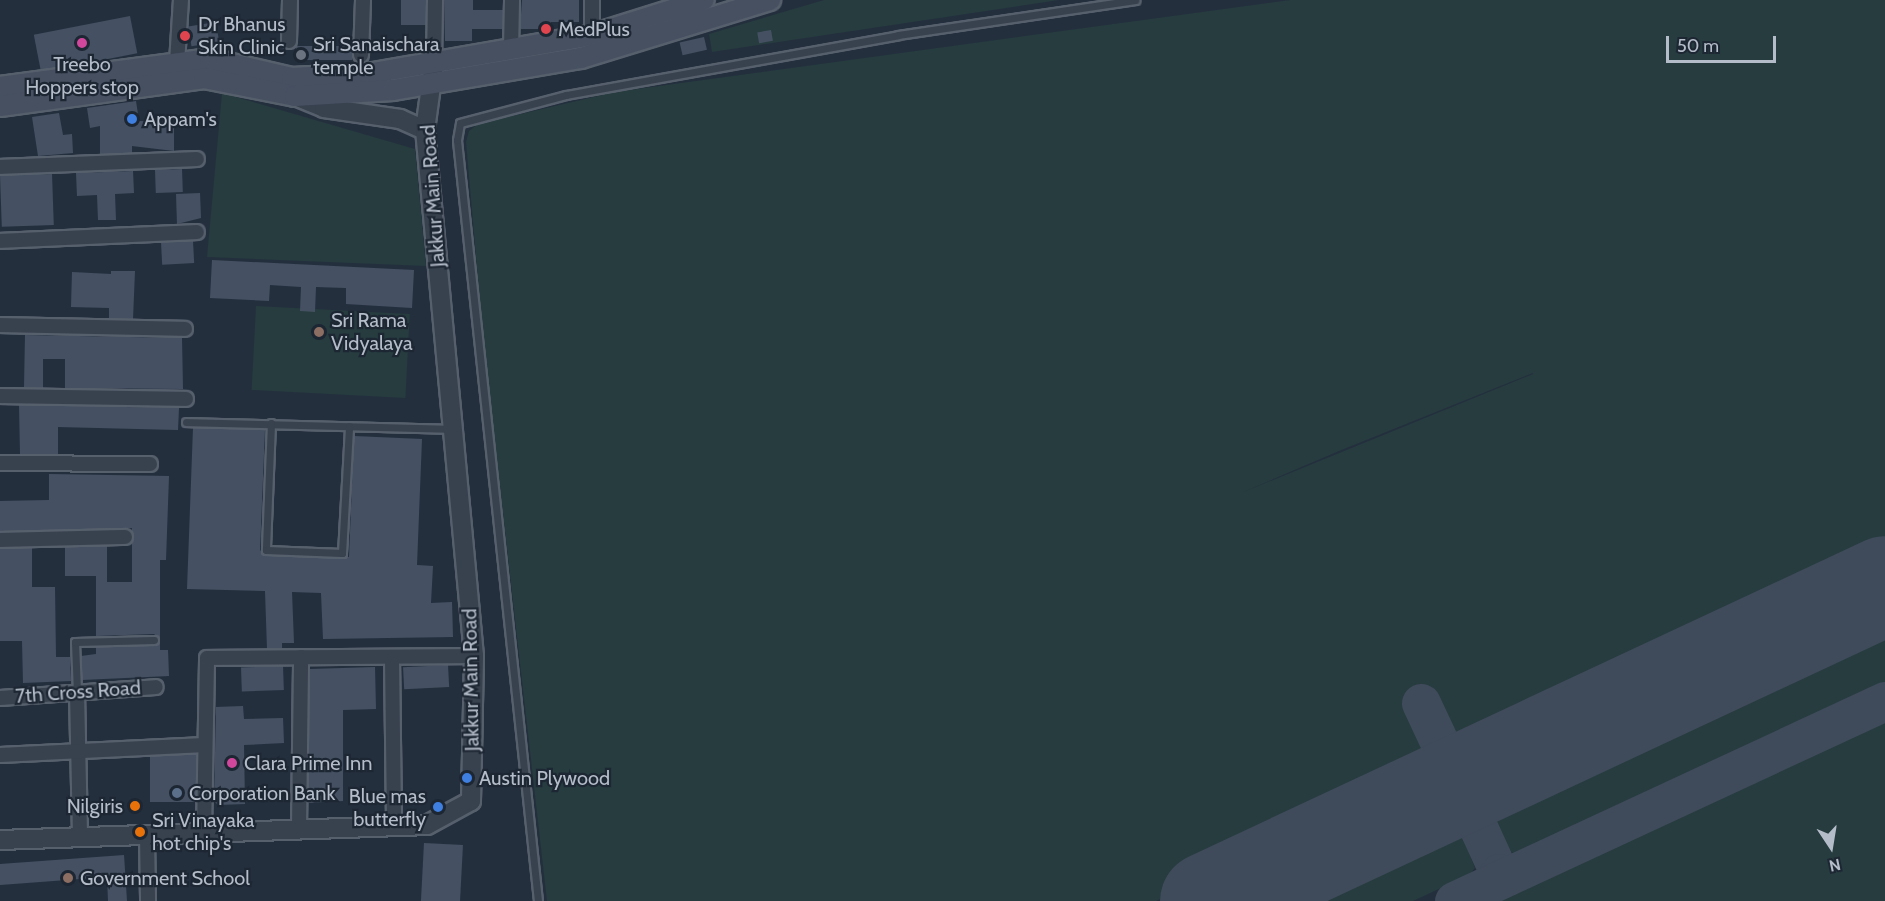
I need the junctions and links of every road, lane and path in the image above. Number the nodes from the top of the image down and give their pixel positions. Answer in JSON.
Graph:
{"nodes":[{"id":1,"x":181,"y":0,"type":"edge"},
{"id":2,"x":290,"y":0,"type":"edge"},
{"id":3,"x":363,"y":0,"type":"edge"},
{"id":4,"x":435,"y":0,"type":"edge"},
{"id":5,"x":512,"y":0,"type":"edge"},
{"id":6,"x":592,"y":0,"type":"edge"},
{"id":7,"x":705,"y":0,"type":"edge"},
{"id":8,"x":770,"y":0,"type":"edge"},
{"id":9,"x":1136,"y":0,"type":"edge"},
{"id":10,"x":664,"y":6,"type":"edge"},
{"id":11,"x":592,"y":35,"type":"junction"},
{"id":12,"x":290,"y":41,"type":"dead end"},
{"id":13,"x":511,"y":49,"type":"junction"},
{"id":14,"x":361,"y":55,"type":"dead end"},
{"id":15,"x":177,"y":63,"type":"junction"},
{"id":16,"x":434,"y":64,"type":"junction"},
{"id":17,"x":433,"y":84,"type":"junction"},
{"id":18,"x":0,"y":87,"type":"edge"},
{"id":19,"x":296,"y":96,"type":"junction"},
{"id":20,"x":0,"y":106,"type":"edge"},
{"id":21,"x":425,"y":130,"type":"junction"},
{"id":22,"x":197,"y":159,"type":"dead end"},
{"id":23,"x":0,"y":167,"type":"edge"},
{"id":24,"x":197,"y":232,"type":"dead end"},
{"id":25,"x":0,"y":241,"type":"edge"},
{"id":26,"x":0,"y":325,"type":"edge"},
{"id":27,"x":185,"y":329,"type":"dead end"},
{"id":28,"x":0,"y":396,"type":"edge"},
{"id":29,"x":186,"y":399,"type":"dead end"},
{"id":30,"x":186,"y":422,"type":"dead end"},
{"id":31,"x":271,"y":423,"type":"junction"},
{"id":32,"x":349,"y":426,"type":"junction"},
{"id":33,"x":454,"y":429,"type":"junction"},
{"id":34,"x":0,"y":463,"type":"edge"},
{"id":35,"x":150,"y":464,"type":"dead end"},
{"id":36,"x":125,"y":537,"type":"dead end"},
{"id":37,"x":0,"y":540,"type":"edge"},
{"id":38,"x":154,"y":640,"type":"dead end"},
{"id":39,"x":474,"y":656,"type":"junction"},
{"id":40,"x":301,"y":657,"type":"junction"},
{"id":41,"x":392,"y":657,"type":"junction"},
{"id":42,"x":156,"y":687,"type":"dead end"},
{"id":43,"x":76,"y":692,"type":"junction"},
{"id":44,"x":0,"y":698,"type":"edge"},
{"id":45,"x":205,"y":745,"type":"junction"},
{"id":46,"x":78,"y":753,"type":"junction"},
{"id":47,"x":0,"y":755,"type":"edge"},
{"id":48,"x":394,"y":826,"type":"junction"},
{"id":49,"x":300,"y":830,"type":"junction"},
{"id":50,"x":204,"y":833,"type":"junction"},
{"id":51,"x":147,"y":835,"type":"junction"},
{"id":52,"x":80,"y":837,"type":"junction"},
{"id":53,"x":0,"y":840,"type":"edge"},
{"id":54,"x":148,"y":901,"type":"edge"},
{"id":55,"x":538,"y":901,"type":"edge"}],
"edges":[{"from":1,"to":15,"type":"street"},
{"from":2,"to":12,"type":"street"},
{"from":3,"to":14,"type":"street"},
{"from":4,"to":16,"type":"street"},
{"from":5,"to":13,"type":"street"},
{"from":6,"to":11,"type":"street"},
{"from":7,"to":10,"type":"main road"},
{"from":8,"to":17,"type":"main road"},
{"from":9,"to":55,"type":"lane"},
{"from":10,"to":11,"type":"main road"},
{"from":11,"to":13,"type":"main road"},
{"from":13,"to":16,"type":"main road"},
{"from":15,"to":16,"type":"main road"},
{"from":15,"to":18,"type":"main road"},
{"from":16,"to":17,"type":"street","name":"Jakkur Main Road"},
{"from":17,"to":19,"type":"main road"},
{"from":17,"to":21,"type":"street","name":"Jakkur Main Road"},
{"from":19,"to":20,"type":"main road"},
{"from":19,"to":21,"type":"street"},
{"from":21,"to":33,"type":"street","name":"Jakkur Main Road"},
{"from":22,"to":23,"type":"street"},
{"from":24,"to":25,"type":"street"},
{"from":26,"to":27,"type":"street"},
{"from":28,"to":29,"type":"street"},
{"from":30,"to":31,"type":"lane"},
{"from":31,"to":32,"type":"lane"},
{"from":31,"to":32,"type":"lane"},
{"from":32,"to":33,"type":"lane"},
{"from":33,"to":39,"type":"street","name":"Jakkur Main Road"},
{"from":34,"to":35,"type":"street"},
{"from":36,"to":37,"type":"street"},
{"from":38,"to":43,"type":"lane"},
{"from":39,"to":41,"type":"street"},
{"from":39,"to":48,"type":"street","name":"Jakkur Main Road"},
{"from":40,"to":41,"type":"street"},
{"from":40,"to":45,"type":"street"},
{"from":40,"to":49,"type":"street"},
{"from":41,"to":48,"type":"street"},
{"from":42,"to":43,"type":"street","name":"7th Cross Road"},
{"from":43,"to":44,"type":"street","name":"7th Cross Road"},
{"from":43,"to":46,"type":"street"},
{"from":45,"to":46,"type":"street"},
{"from":45,"to":50,"type":"street"},
{"from":46,"to":47,"type":"street"},
{"from":46,"to":52,"type":"street"},
{"from":48,"to":49,"type":"street","name":"Jakkur Main Road"},
{"from":49,"to":50,"type":"street","name":"Jakkur Main Road"},
{"from":50,"to":51,"type":"street","name":"Jakkur Main Road"},
{"from":51,"to":52,"type":"street","name":"Jakkur Main Road"},
{"from":51,"to":54,"type":"street"},
{"from":52,"to":53,"type":"street","name":"Jakkur Main Road"}]}
